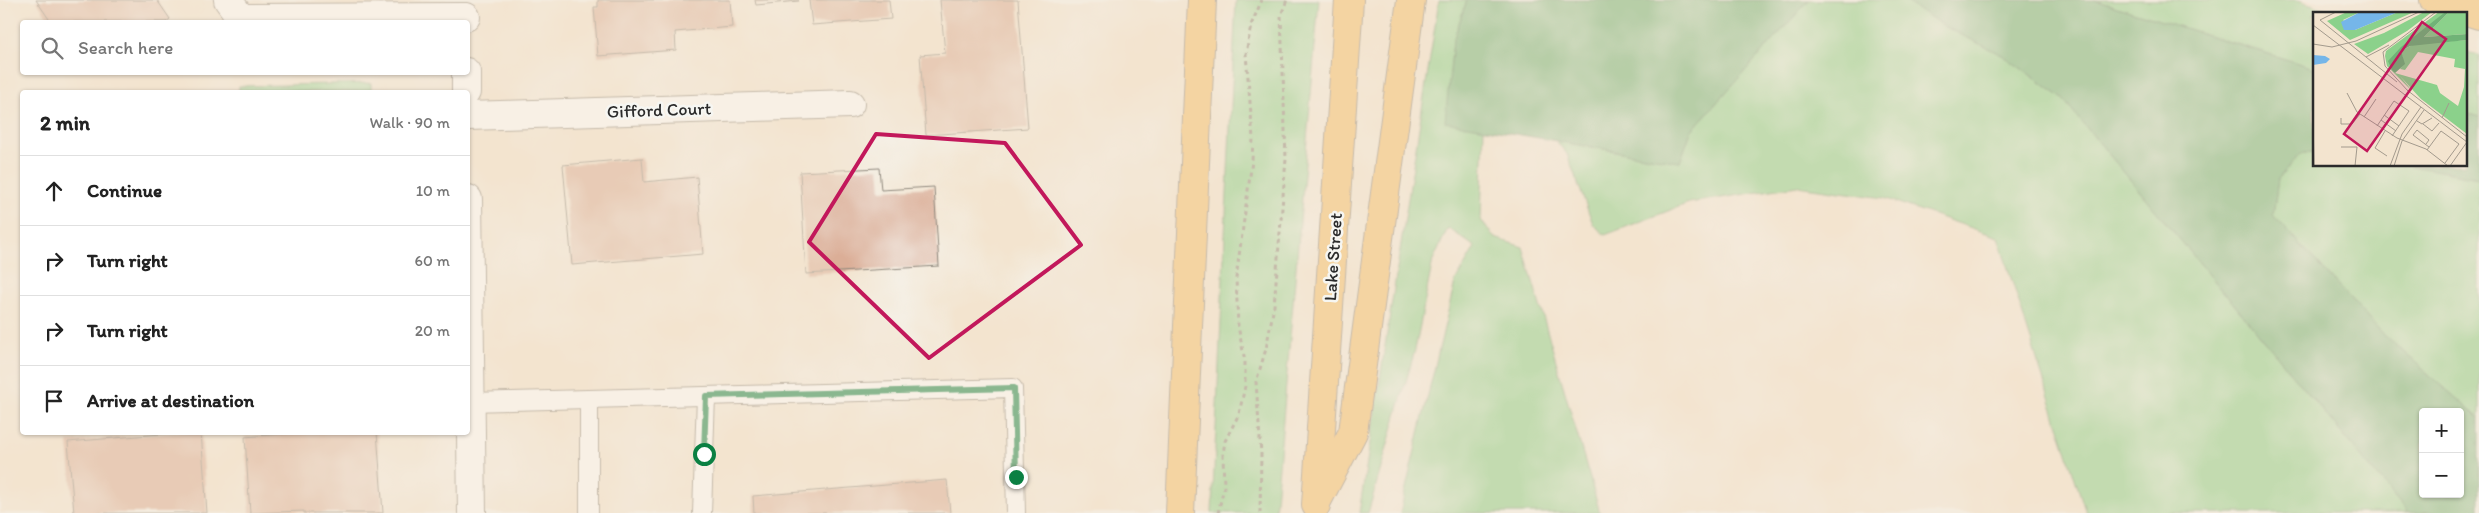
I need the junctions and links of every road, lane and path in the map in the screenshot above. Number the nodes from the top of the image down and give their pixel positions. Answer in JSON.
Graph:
{"nodes":[{"id":1,"x":228,"y":0,"type":"edge"},
{"id":2,"x":1202,"y":0,"type":"edge"},
{"id":3,"x":1262,"y":0,"type":"edge"},
{"id":4,"x":1287,"y":0,"type":"edge"},
{"id":5,"x":1349,"y":0,"type":"edge"},
{"id":6,"x":1411,"y":0,"type":"edge"},
{"id":7,"x":2434,"y":0,"type":"edge"},
{"id":8,"x":466,"y":13,"type":"edge"},
{"id":9,"x":2479,"y":15,"type":"edge"},
{"id":10,"x":466,"y":75,"type":"edge"},
{"id":11,"x":466,"y":90,"type":"edge"},
{"id":12,"x":850,"y":104,"type":"dead end"},
{"id":13,"x":470,"y":116,"type":"edge"},
{"id":14,"x":706,"y":396,"type":"junction"},
{"id":15,"x":589,"y":399,"type":"junction"},
{"id":16,"x":470,"y":402,"type":"joint"},
{"id":17,"x":1316,"y":507,"type":"edge"},
{"id":18,"x":472,"y":513,"type":"edge"},
{"id":19,"x":589,"y":513,"type":"edge"},
{"id":20,"x":702,"y":513,"type":"edge"},
{"id":21,"x":1016,"y":513,"type":"edge"},
{"id":22,"x":1180,"y":513,"type":"edge"},
{"id":23,"x":1218,"y":513,"type":"edge"},
{"id":24,"x":1260,"y":513,"type":"edge"}],
"edges":[{"from":1,"to":8,"type":"street"},
{"from":2,"to":22,"type":"main road"},
{"from":3,"to":23,"type":"path"},
{"from":4,"to":24,"type":"path"},
{"from":5,"to":17,"type":"main road","name":"Lake Street"},
{"from":6,"to":17,"type":"main road"},
{"from":7,"to":9,"type":"main road"},
{"from":10,"to":11,"type":"street"},
{"from":12,"to":13,"type":"street","name":"Gifford Court"},
{"from":14,"to":15,"type":"lane"},
{"from":14,"to":20,"type":"lane"},
{"from":14,"to":21,"type":"lane"},
{"from":15,"to":16,"type":"lane"},
{"from":15,"to":19,"type":"lane"},
{"from":16,"to":18,"type":"street"}]}
